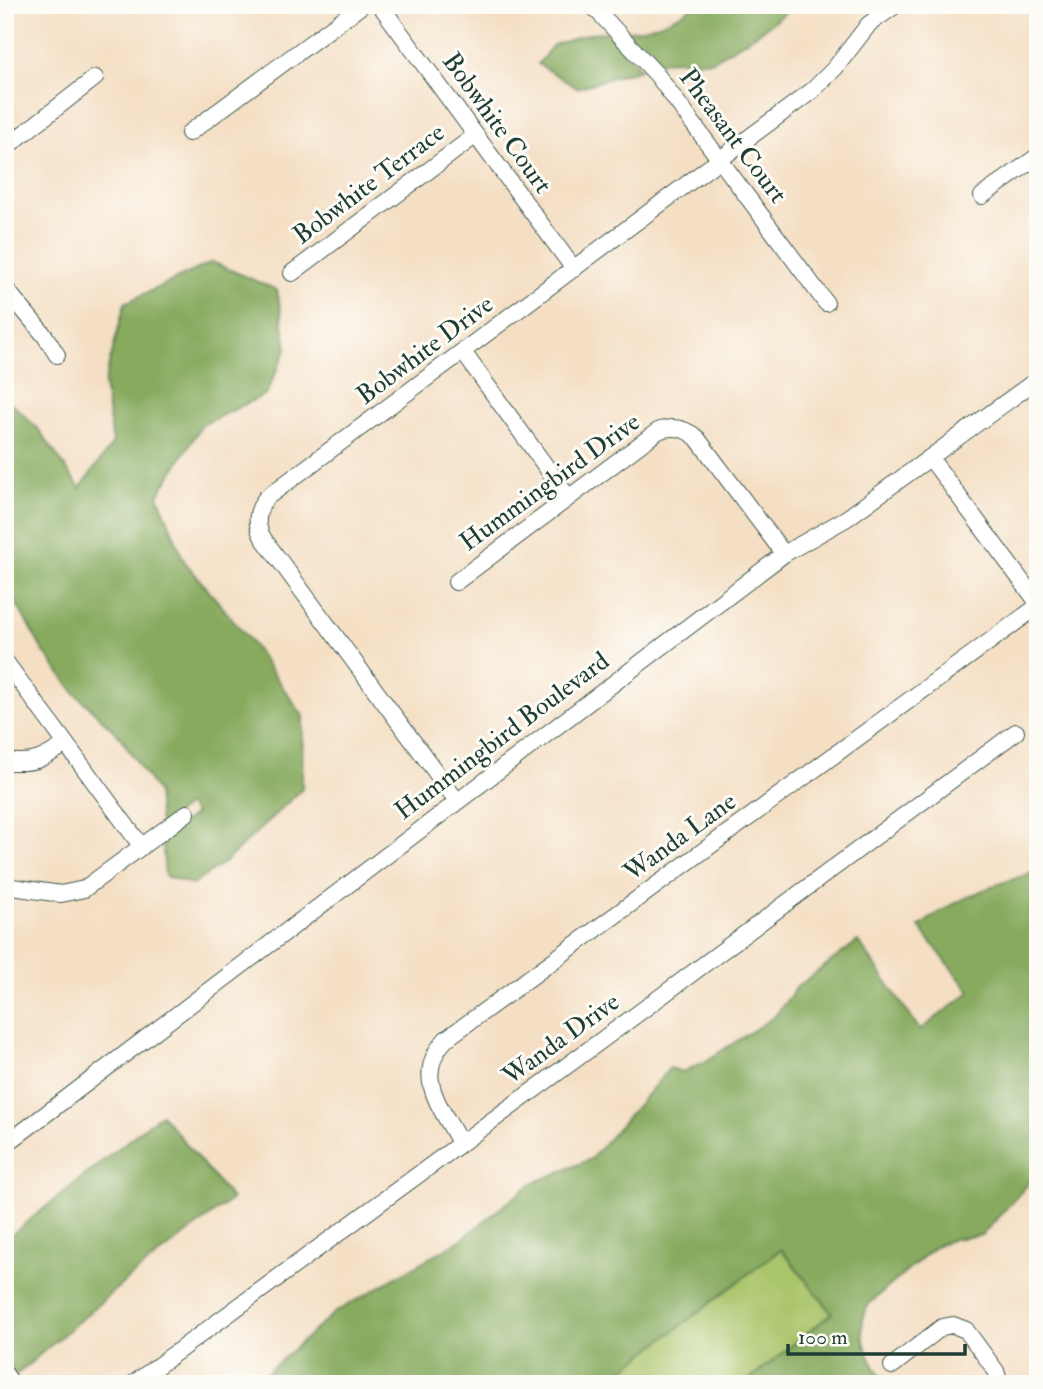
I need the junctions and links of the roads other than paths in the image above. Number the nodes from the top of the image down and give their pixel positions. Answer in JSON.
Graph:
{"nodes":[{"id":1,"x":362,"y":5,"type":"edge"},
{"id":2,"x":380,"y":5,"type":"edge"},
{"id":3,"x":592,"y":5,"type":"edge"},
{"id":4,"x":896,"y":5,"type":"edge"},
{"id":5,"x":95,"y":78,"type":"dead end"},
{"id":6,"x":190,"y":133,"type":"dead end"},
{"id":7,"x":475,"y":135,"type":"junction"},
{"id":8,"x":5,"y":148,"type":"edge"},
{"id":9,"x":1038,"y":156,"type":"edge"},
{"id":10,"x":720,"y":160,"type":"junction"},
{"id":11,"x":982,"y":196,"type":"dead end"},
{"id":12,"x":574,"y":269,"type":"junction"},
{"id":13,"x":292,"y":273,"type":"dead end"},
{"id":14,"x":5,"y":288,"type":"edge"},
{"id":15,"x":826,"y":303,"type":"dead end"},
{"id":16,"x":463,"y":352,"type":"junction"},
{"id":17,"x":57,"y":355,"type":"dead end"},
{"id":18,"x":1038,"y":379,"type":"edge"},
{"id":19,"x":931,"y":458,"type":"junction"},
{"id":20,"x":568,"y":497,"type":"junction"},
{"id":21,"x":784,"y":554,"type":"junction"},
{"id":22,"x":456,"y":582,"type":"dead end"},
{"id":23,"x":1038,"y":605,"type":"edge"},
{"id":24,"x":5,"y":661,"type":"edge"},
{"id":25,"x":1016,"y":732,"type":"dead end"},
{"id":26,"x":66,"y":744,"type":"junction"},
{"id":27,"x":5,"y":761,"type":"edge"},
{"id":28,"x":457,"y":801,"type":"junction"},
{"id":29,"x":187,"y":813,"type":"dead end"},
{"id":30,"x":142,"y":847,"type":"junction"},
{"id":31,"x":5,"y":886,"type":"edge"},
{"id":32,"x":460,"y":1143,"type":"junction"},
{"id":33,"x":5,"y":1145,"type":"edge"},
{"id":34,"x":892,"y":1366,"type":"dead end"},
{"id":35,"x":5,"y":1374,"type":"edge"},
{"id":36,"x":12,"y":1384,"type":"edge"},
{"id":37,"x":133,"y":1384,"type":"edge"},
{"id":38,"x":1000,"y":1384,"type":"edge"}],
"edges":[{"from":1,"to":6,"type":"street"},
{"from":2,"to":7,"type":"street","name":"Bobwhite Court"},
{"from":3,"to":10,"type":"street","name":"Pheasant Court"},
{"from":4,"to":10,"type":"street","name":"Bobwhite Drive"},
{"from":5,"to":8,"type":"street"},
{"from":7,"to":12,"type":"street","name":"Bobwhite Court"},
{"from":7,"to":13,"type":"street","name":"Bobwhite Terrace"},
{"from":9,"to":11,"type":"street"},
{"from":10,"to":12,"type":"street","name":"Bobwhite Drive"},
{"from":10,"to":15,"type":"street","name":"Pheasant Court"},
{"from":12,"to":16,"type":"street","name":"Bobwhite Drive"},
{"from":14,"to":17,"type":"street"},
{"from":16,"to":20,"type":"street"},
{"from":16,"to":28,"type":"street","name":"Bobwhite Drive"},
{"from":18,"to":19,"type":"street","name":"Hummingbird Boulevard"},
{"from":19,"to":21,"type":"street","name":"Hummingbird Boulevard"},
{"from":19,"to":23,"type":"street"},
{"from":20,"to":21,"type":"street","name":"Hummingbird Drive"},
{"from":20,"to":22,"type":"street","name":"Hummingbird Drive"},
{"from":21,"to":28,"type":"street","name":"Hummingbird Boulevard"},
{"from":23,"to":32,"type":"street","name":"Wanda Lane"},
{"from":24,"to":26,"type":"street"},
{"from":25,"to":32,"type":"street","name":"Wanda Drive"},
{"from":26,"to":27,"type":"street"},
{"from":26,"to":30,"type":"street"},
{"from":28,"to":33,"type":"street","name":"Hummingbird Boulevard"},
{"from":29,"to":30,"type":"street"},
{"from":30,"to":31,"type":"street"},
{"from":32,"to":37,"type":"street","name":"Wanda Drive"},
{"from":34,"to":38,"type":"street"},
{"from":35,"to":36,"type":"street"}]}
